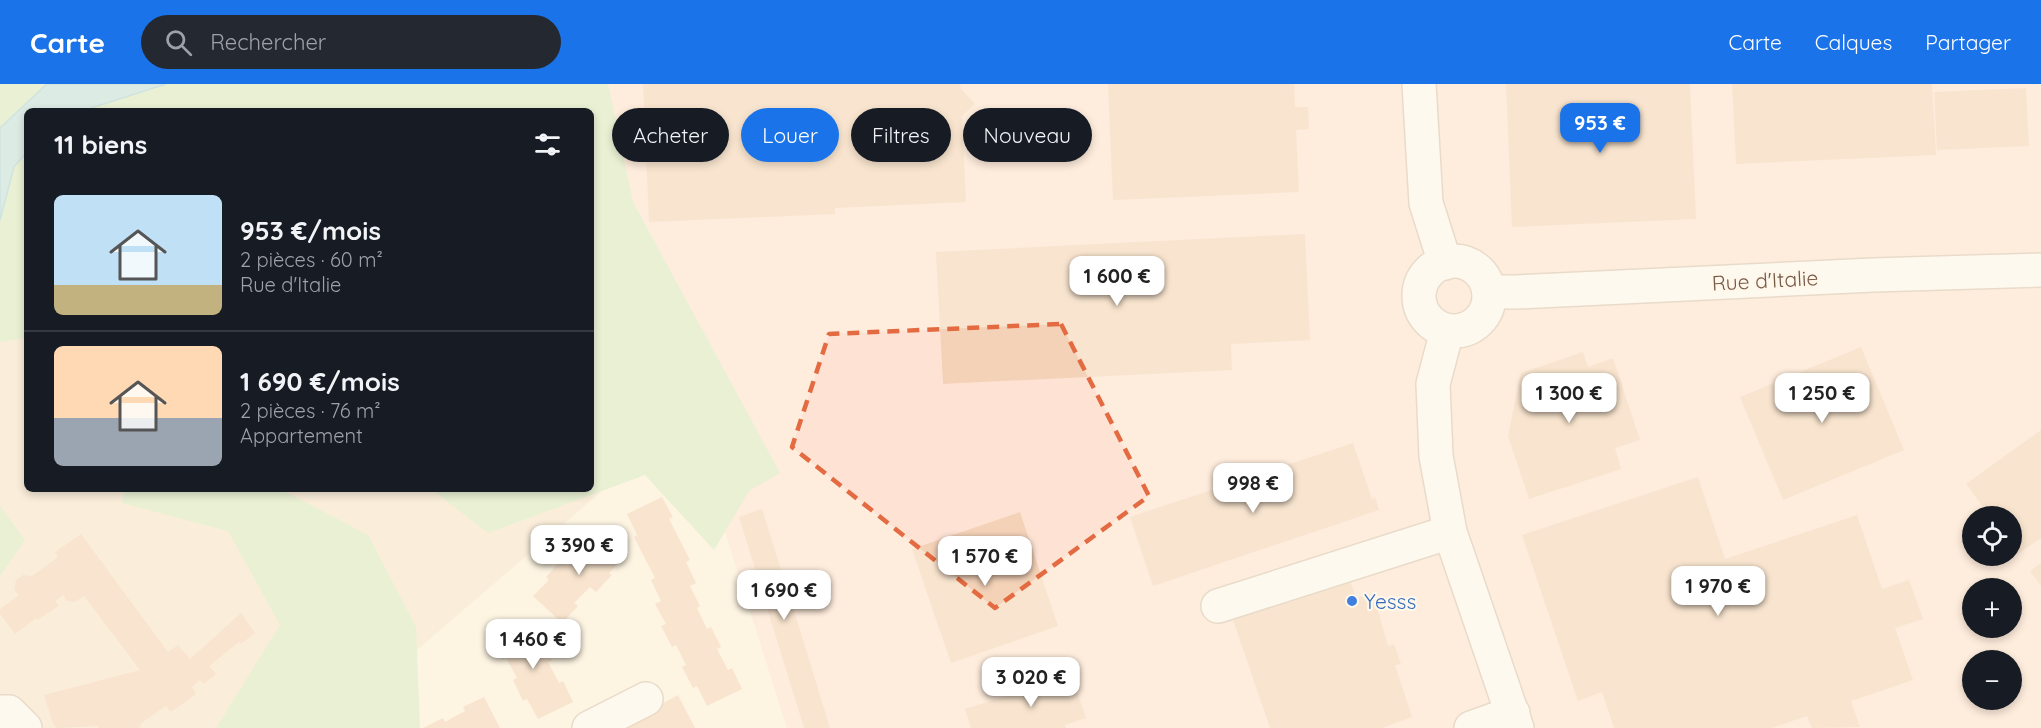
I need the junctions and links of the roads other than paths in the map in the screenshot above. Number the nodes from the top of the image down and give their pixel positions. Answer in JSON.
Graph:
{"nodes":[{"id":1,"x":1419,"y":84,"type":"edge"},
{"id":2,"x":1444,"y":262,"type":"junction"},
{"id":3,"x":2041,"y":270,"type":"edge"},
{"id":4,"x":1489,"y":292,"type":"junction"},
{"id":5,"x":1447,"y":331,"type":"junction"},
{"id":6,"x":1450,"y":532,"type":"junction"},
{"id":7,"x":1218,"y":606,"type":"dead end"},
{"id":8,"x":646,"y":699,"type":"dead end"},
{"id":9,"x":0,"y":712,"type":"edge"},
{"id":10,"x":1515,"y":721,"type":"edge"},
{"id":11,"x":25,"y":728,"type":"edge"},
{"id":12,"x":589,"y":728,"type":"edge"},
{"id":13,"x":1471,"y":728,"type":"edge"}],
"edges":[{"from":1,"to":2,"type":"street"},
{"from":2,"to":4,"type":"street"},
{"from":2,"to":5,"type":"street"},
{"from":3,"to":4,"type":"street","name":"Rue d'Italie"},
{"from":4,"to":5,"type":"street"},
{"from":5,"to":6,"type":"street"},
{"from":6,"to":7,"type":"street"},
{"from":6,"to":10,"type":"street"},
{"from":8,"to":12,"type":"street"},
{"from":9,"to":11,"type":"street"},
{"from":10,"to":13,"type":"street"}]}
